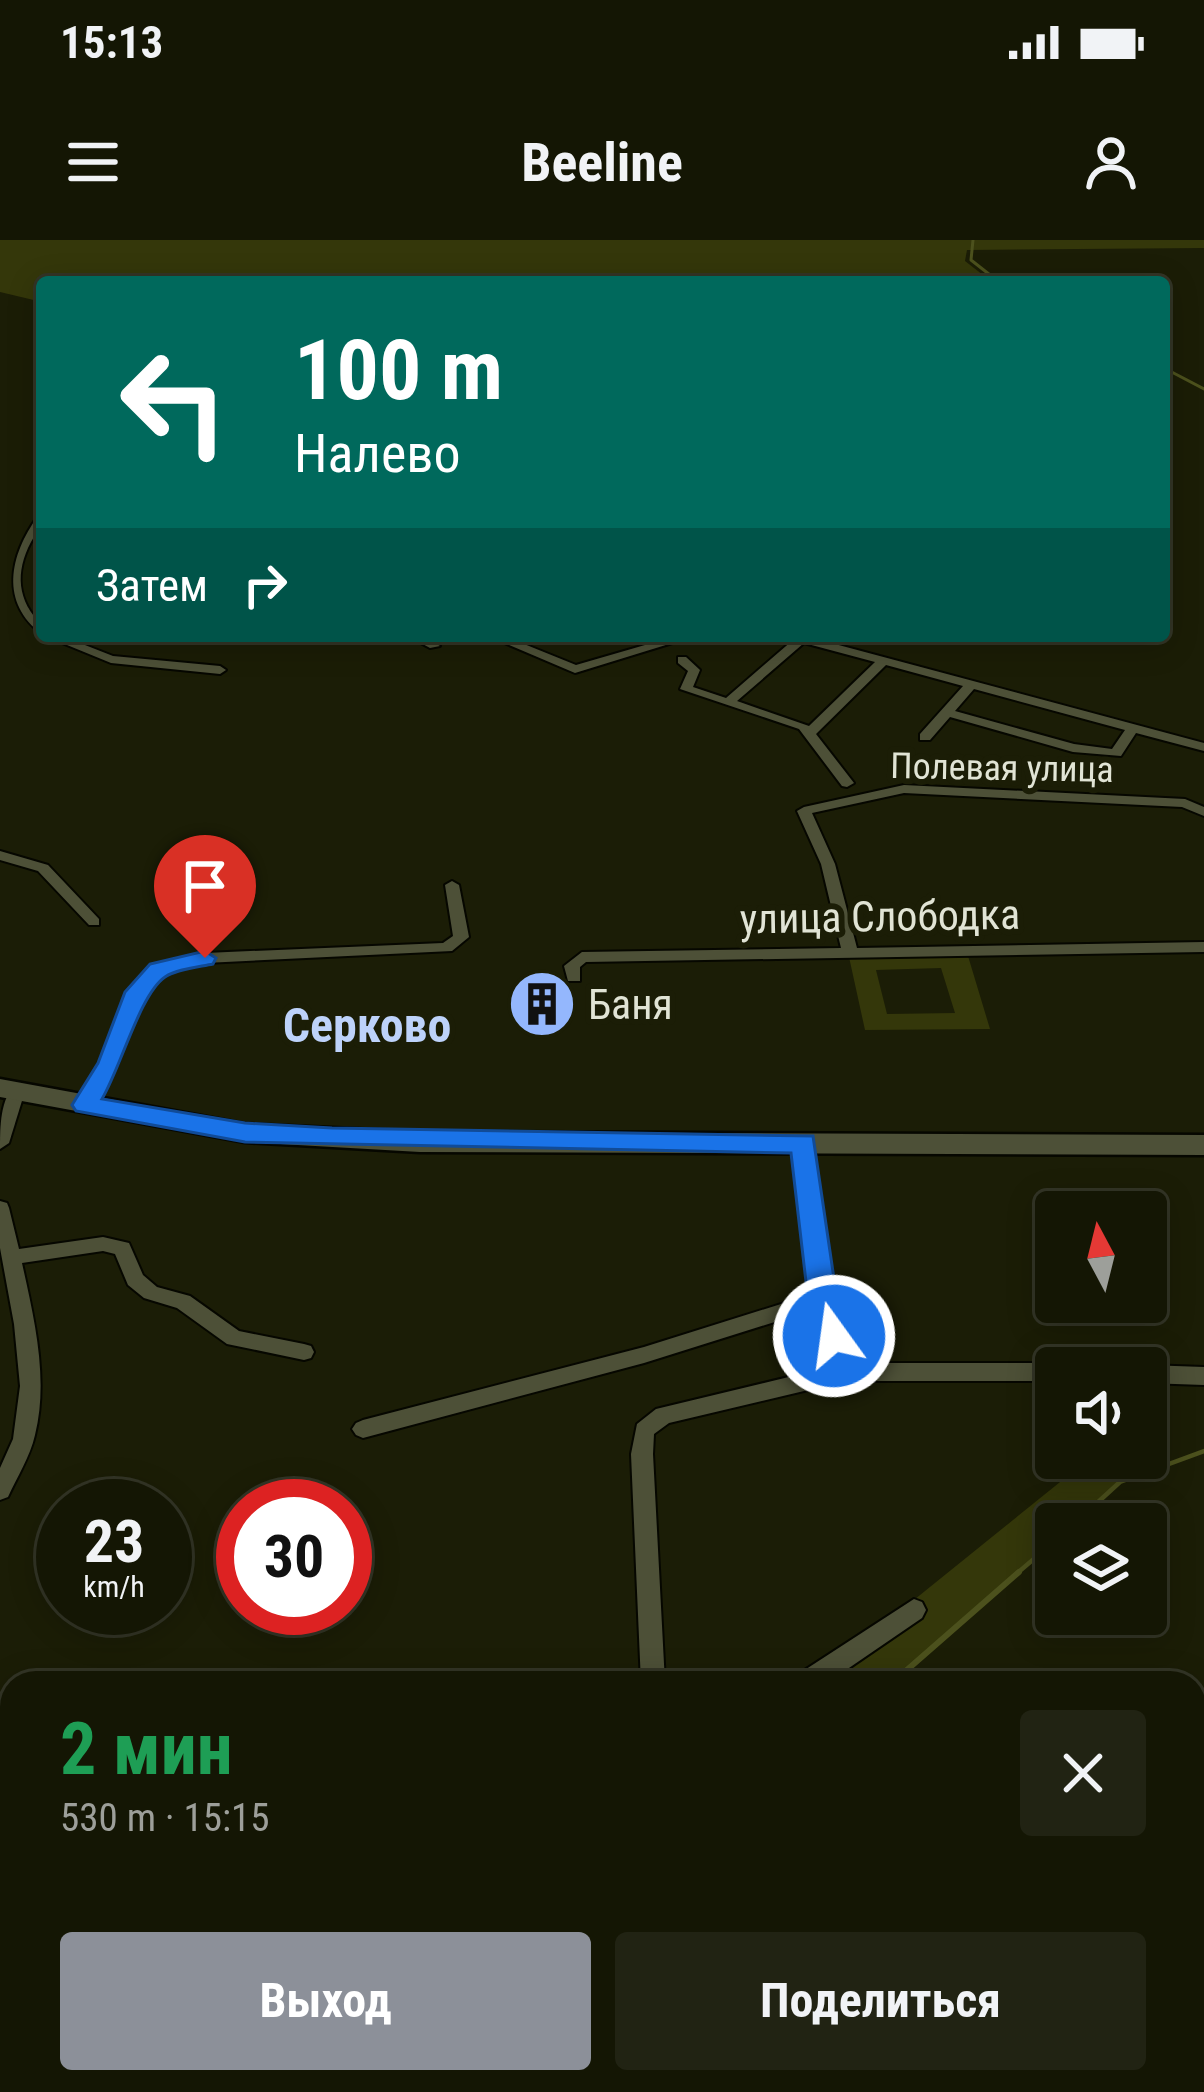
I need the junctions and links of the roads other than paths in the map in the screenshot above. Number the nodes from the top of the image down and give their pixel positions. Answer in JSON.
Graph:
{"nodes":[{"id":1,"x":36,"y":526,"type":"edge"},
{"id":2,"x":36,"y":626,"type":"edge"},
{"id":3,"x":67,"y":642,"type":"edge"},
{"id":4,"x":426,"y":642,"type":"edge"},
{"id":5,"x":509,"y":642,"type":"edge"},
{"id":6,"x":644,"y":642,"type":"edge"},
{"id":7,"x":671,"y":642,"type":"edge"},
{"id":8,"x":792,"y":642,"type":"edge"},
{"id":9,"x":810,"y":642,"type":"edge"},
{"id":10,"x":434,"y":646,"type":"dead end"},
{"id":11,"x":656,"y":647,"type":"junction"},
{"id":12,"x":682,"y":660,"type":"dead end"},
{"id":13,"x":882,"y":662,"type":"junction"},
{"id":14,"x":220,"y":670,"type":"dead end"},
{"id":15,"x":970,"y":686,"type":"junction"},
{"id":16,"x":729,"y":702,"type":"junction"},
{"id":17,"x":946,"y":712,"type":"junction"},
{"id":18,"x":1131,"y":730,"type":"junction"},
{"id":19,"x":809,"y":733,"type":"junction"},
{"id":20,"x":925,"y":736,"type":"dead end"},
{"id":21,"x":1204,"y":747,"type":"edge"},
{"id":22,"x":847,"y":783,"type":"dead end"},
{"id":23,"x":1204,"y":812,"type":"edge"},
{"id":24,"x":0,"y":855,"type":"edge"},
{"id":25,"x":452,"y":885,"type":"dead end"},
{"id":26,"x":94,"y":922,"type":"dead end"},
{"id":27,"x":1204,"y":947,"type":"edge"},
{"id":28,"x":850,"y":952,"type":"junction"},
{"id":29,"x":574,"y":977,"type":"dead end"},
{"id":30,"x":8,"y":1089,"type":"edge"},
{"id":31,"x":86,"y":1105,"type":"junction"},
{"id":32,"x":804,"y":1143,"type":"junction"},
{"id":33,"x":0,"y":1144,"type":"edge"},
{"id":34,"x":1204,"y":1145,"type":"edge"},
{"id":35,"x":0,"y":1208,"type":"edge"},
{"id":36,"x":12,"y":1257,"type":"junction"},
{"id":37,"x":823,"y":1299,"type":"junction"},
{"id":38,"x":304,"y":1352,"type":"dead end"},
{"id":39,"x":846,"y":1372,"type":"junction"},
{"id":40,"x":1035,"y":1372,"type":"edge"},
{"id":41,"x":1167,"y":1375,"type":"edge"},
{"id":42,"x":1204,"y":1376,"type":"edge"},
{"id":43,"x":363,"y":1429,"type":"dead end"},
{"id":44,"x":0,"y":1490,"type":"edge"},
{"id":45,"x":914,"y":1610,"type":"dead end"},
{"id":46,"x":653,"y":1671,"type":"edge"},
{"id":47,"x":824,"y":1671,"type":"edge"}],
"edges":[{"from":1,"to":2,"type":"street"},
{"from":3,"to":14,"type":"street"},
{"from":4,"to":10,"type":"street"},
{"from":5,"to":11,"type":"street"},
{"from":6,"to":11,"type":"street"},
{"from":7,"to":11,"type":"street"},
{"from":8,"to":16,"type":"street"},
{"from":9,"to":13,"type":"street"},
{"from":12,"to":16,"type":"street"},
{"from":13,"to":15,"type":"street"},
{"from":13,"to":19,"type":"street"},
{"from":15,"to":17,"type":"street"},
{"from":15,"to":18,"type":"street"},
{"from":16,"to":19,"type":"street"},
{"from":17,"to":18,"type":"street"},
{"from":17,"to":20,"type":"street"},
{"from":18,"to":21,"type":"street"},
{"from":19,"to":22,"type":"street"},
{"from":23,"to":28,"type":"street","name":"Полевая улица"},
{"from":24,"to":26,"type":"street"},
{"from":25,"to":31,"type":"street"},
{"from":27,"to":28,"type":"street","name":"улица Слободка"},
{"from":28,"to":29,"type":"street","name":"улица Слободка"},
{"from":30,"to":31,"type":"main road"},
{"from":30,"to":33,"type":"street"},
{"from":31,"to":32,"type":"main road"},
{"from":32,"to":34,"type":"main road"},
{"from":32,"to":37,"type":"street"},
{"from":35,"to":36,"type":"street"},
{"from":36,"to":38,"type":"street"},
{"from":36,"to":44,"type":"street"},
{"from":37,"to":39,"type":"street"},
{"from":37,"to":43,"type":"street"},
{"from":39,"to":40,"type":"street"},
{"from":39,"to":46,"type":"street"},
{"from":41,"to":42,"type":"street"},
{"from":45,"to":47,"type":"street"}]}
